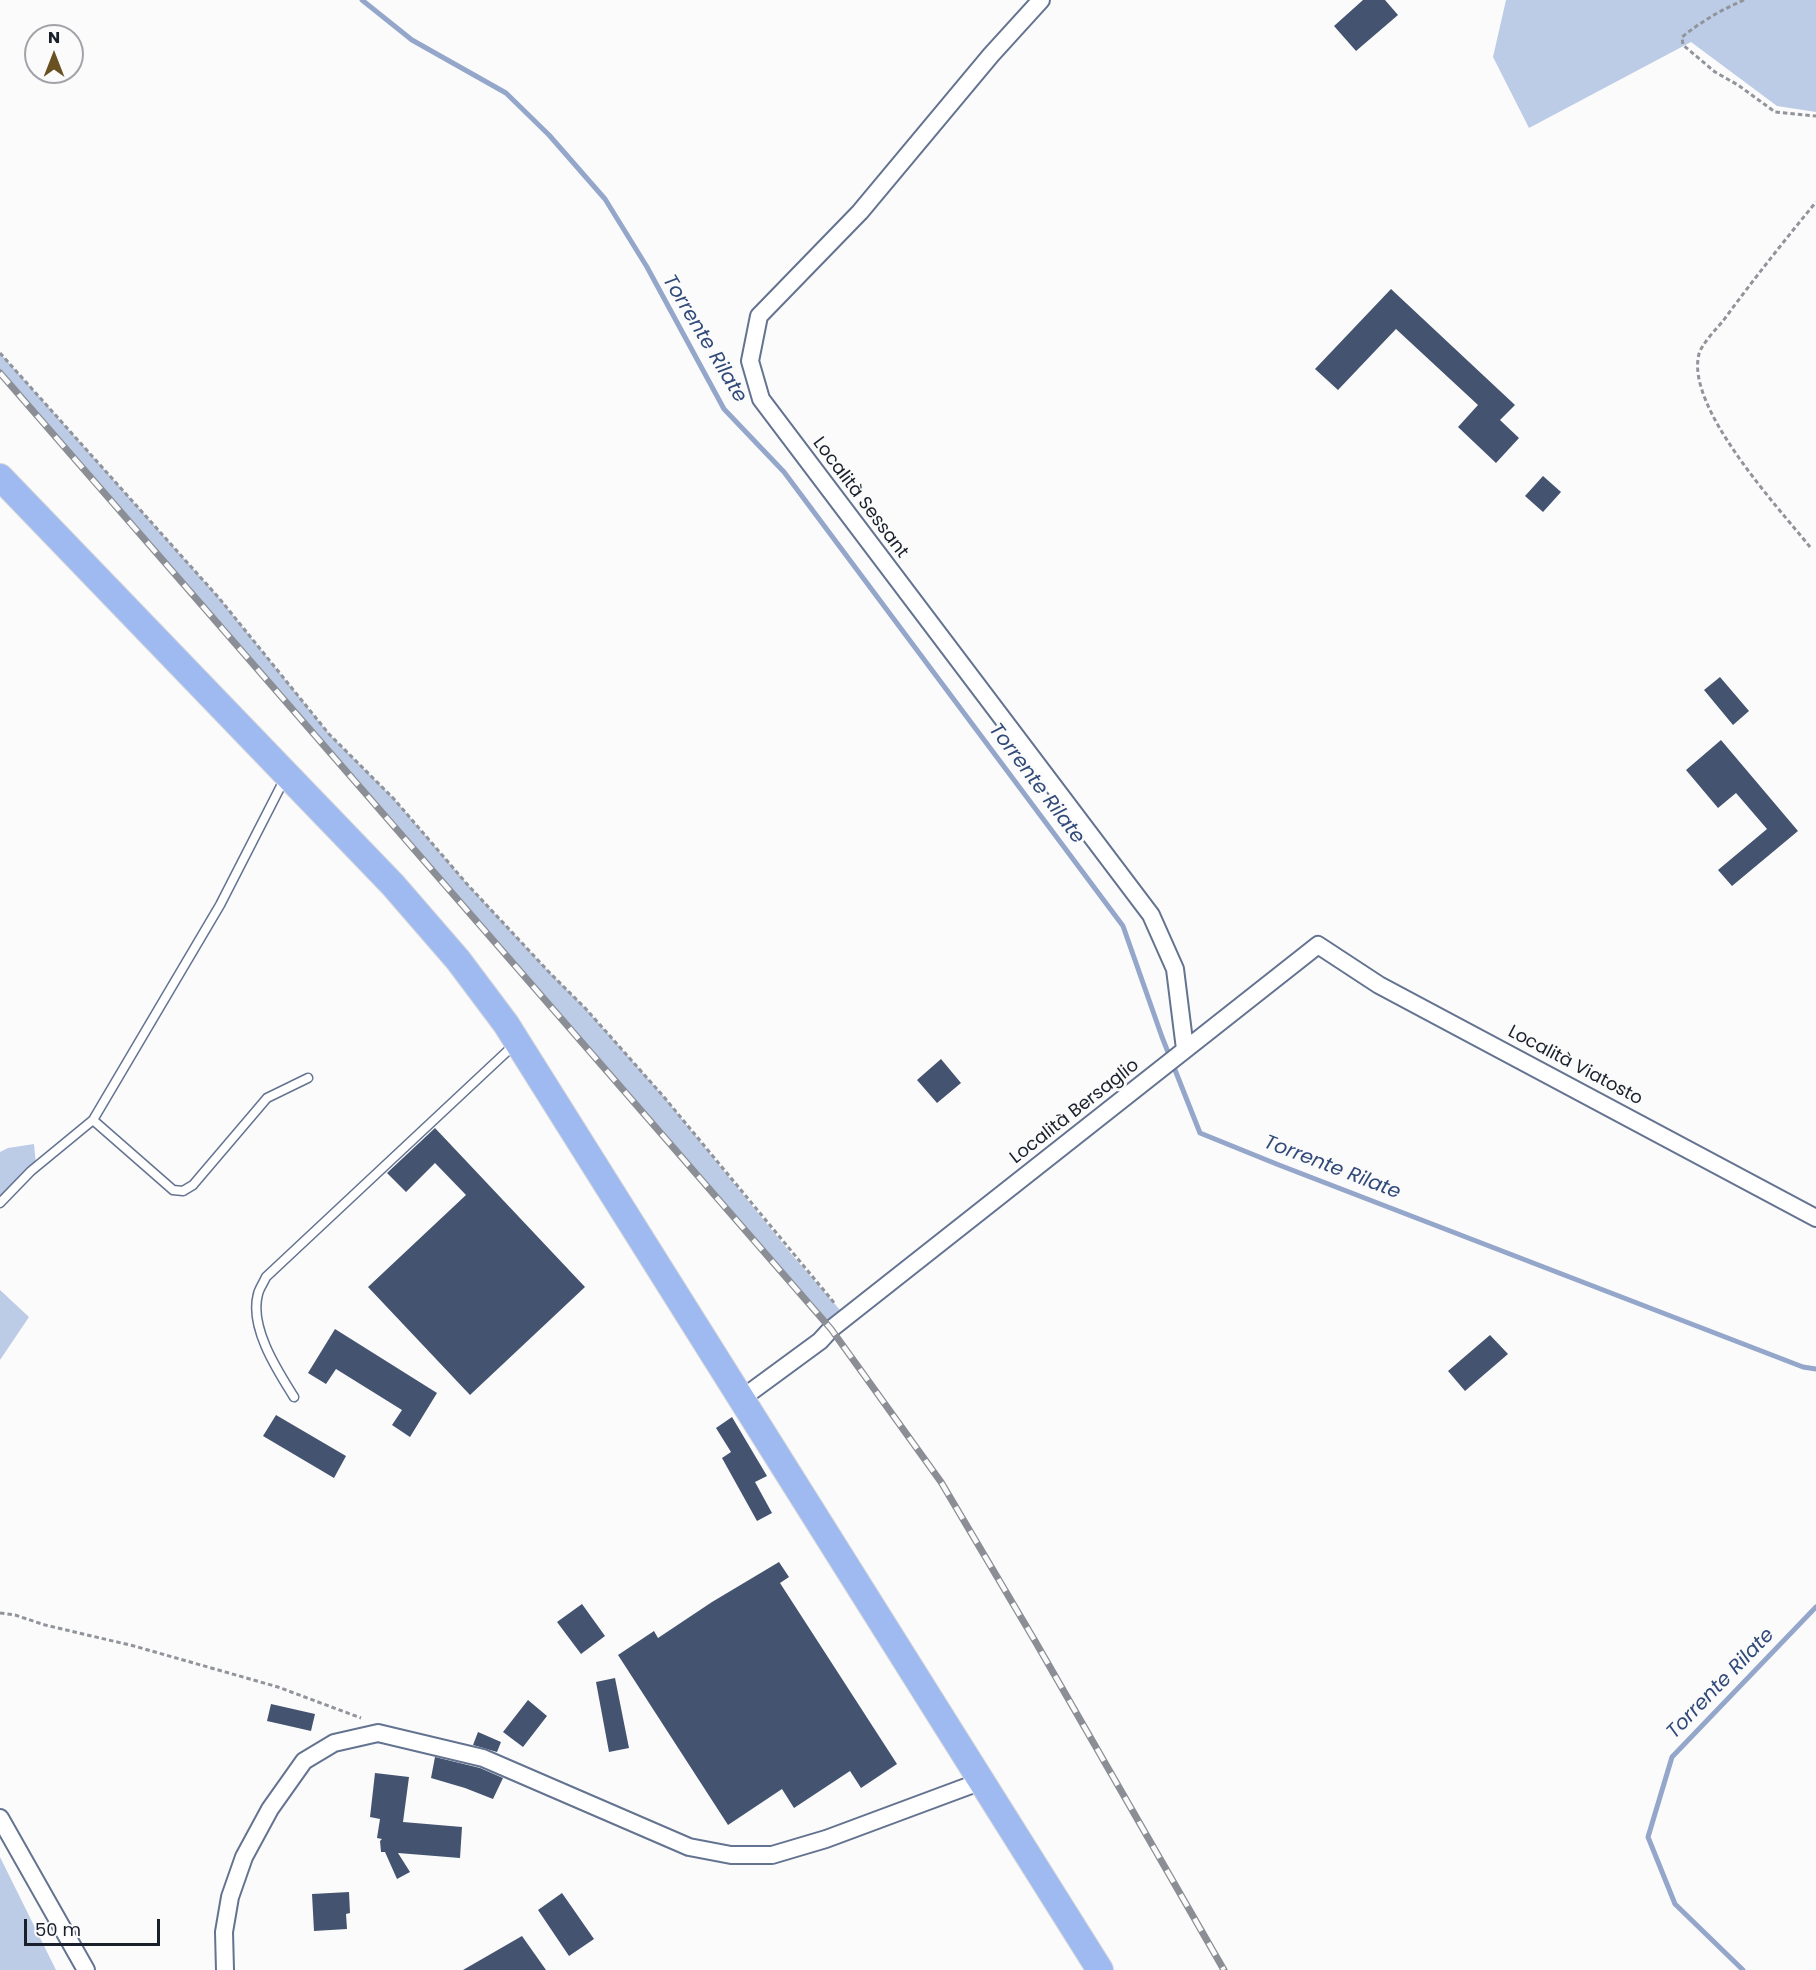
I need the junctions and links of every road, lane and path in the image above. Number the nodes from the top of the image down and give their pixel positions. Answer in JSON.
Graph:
{"nodes":[{"id":1,"x":1041,"y":0,"type":"edge"},
{"id":2,"x":1744,"y":0,"type":"edge"},
{"id":3,"x":1816,"y":116,"type":"edge"},
{"id":4,"x":1816,"y":202,"type":"edge"},
{"id":5,"x":0,"y":353,"type":"edge"},
{"id":6,"x":0,"y":477,"type":"edge"},
{"id":7,"x":1810,"y":547,"type":"dead end"},
{"id":8,"x":286,"y":775,"type":"junction"},
{"id":9,"x":1318,"y":945,"type":"joint"},
{"id":10,"x":517,"y":1042,"type":"junction"},
{"id":11,"x":1182,"y":1052,"type":"junction"},
{"id":12,"x":308,"y":1078,"type":"dead end"},
{"id":13,"x":93,"y":1120,"type":"junction"},
{"id":14,"x":0,"y":1203,"type":"edge"},
{"id":15,"x":1816,"y":1218,"type":"edge"},
{"id":16,"x":852,"y":1314,"type":"junction"},
{"id":17,"x":294,"y":1396,"type":"dead end"},
{"id":18,"x":741,"y":1399,"type":"junction"},
{"id":19,"x":0,"y":1613,"type":"edge"},
{"id":20,"x":378,"y":1733,"type":"junction"},
{"id":21,"x":982,"y":1781,"type":"junction"},
{"id":22,"x":0,"y":1818,"type":"edge"},
{"id":23,"x":86,"y":1970,"type":"edge"},
{"id":24,"x":225,"y":1970,"type":"edge"},
{"id":25,"x":1100,"y":1970,"type":"edge"}],
"edges":[{"from":1,"to":11,"type":"street","name":"Località Sessant"},
{"from":2,"to":3,"type":"path"},
{"from":4,"to":7,"type":"path"},
{"from":5,"to":16,"type":"path"},
{"from":6,"to":8,"type":"main road"},
{"from":8,"to":10,"type":"main road"},
{"from":8,"to":13,"type":"lane"},
{"from":9,"to":11,"type":"street","name":"Località Bersaglio"},
{"from":9,"to":15,"type":"street","name":"Località Viatosto"},
{"from":10,"to":17,"type":"lane"},
{"from":10,"to":18,"type":"main road"},
{"from":11,"to":16,"type":"street","name":"Località Bersaglio"},
{"from":12,"to":13,"type":"lane"},
{"from":13,"to":14,"type":"lane"},
{"from":16,"to":18,"type":"street","name":"Località Bersaglio"},
{"from":18,"to":21,"type":"main road"},
{"from":19,"to":20,"type":"path"},
{"from":20,"to":21,"type":"street"},
{"from":20,"to":24,"type":"street"},
{"from":21,"to":25,"type":"main road"},
{"from":22,"to":23,"type":"street"}]}
